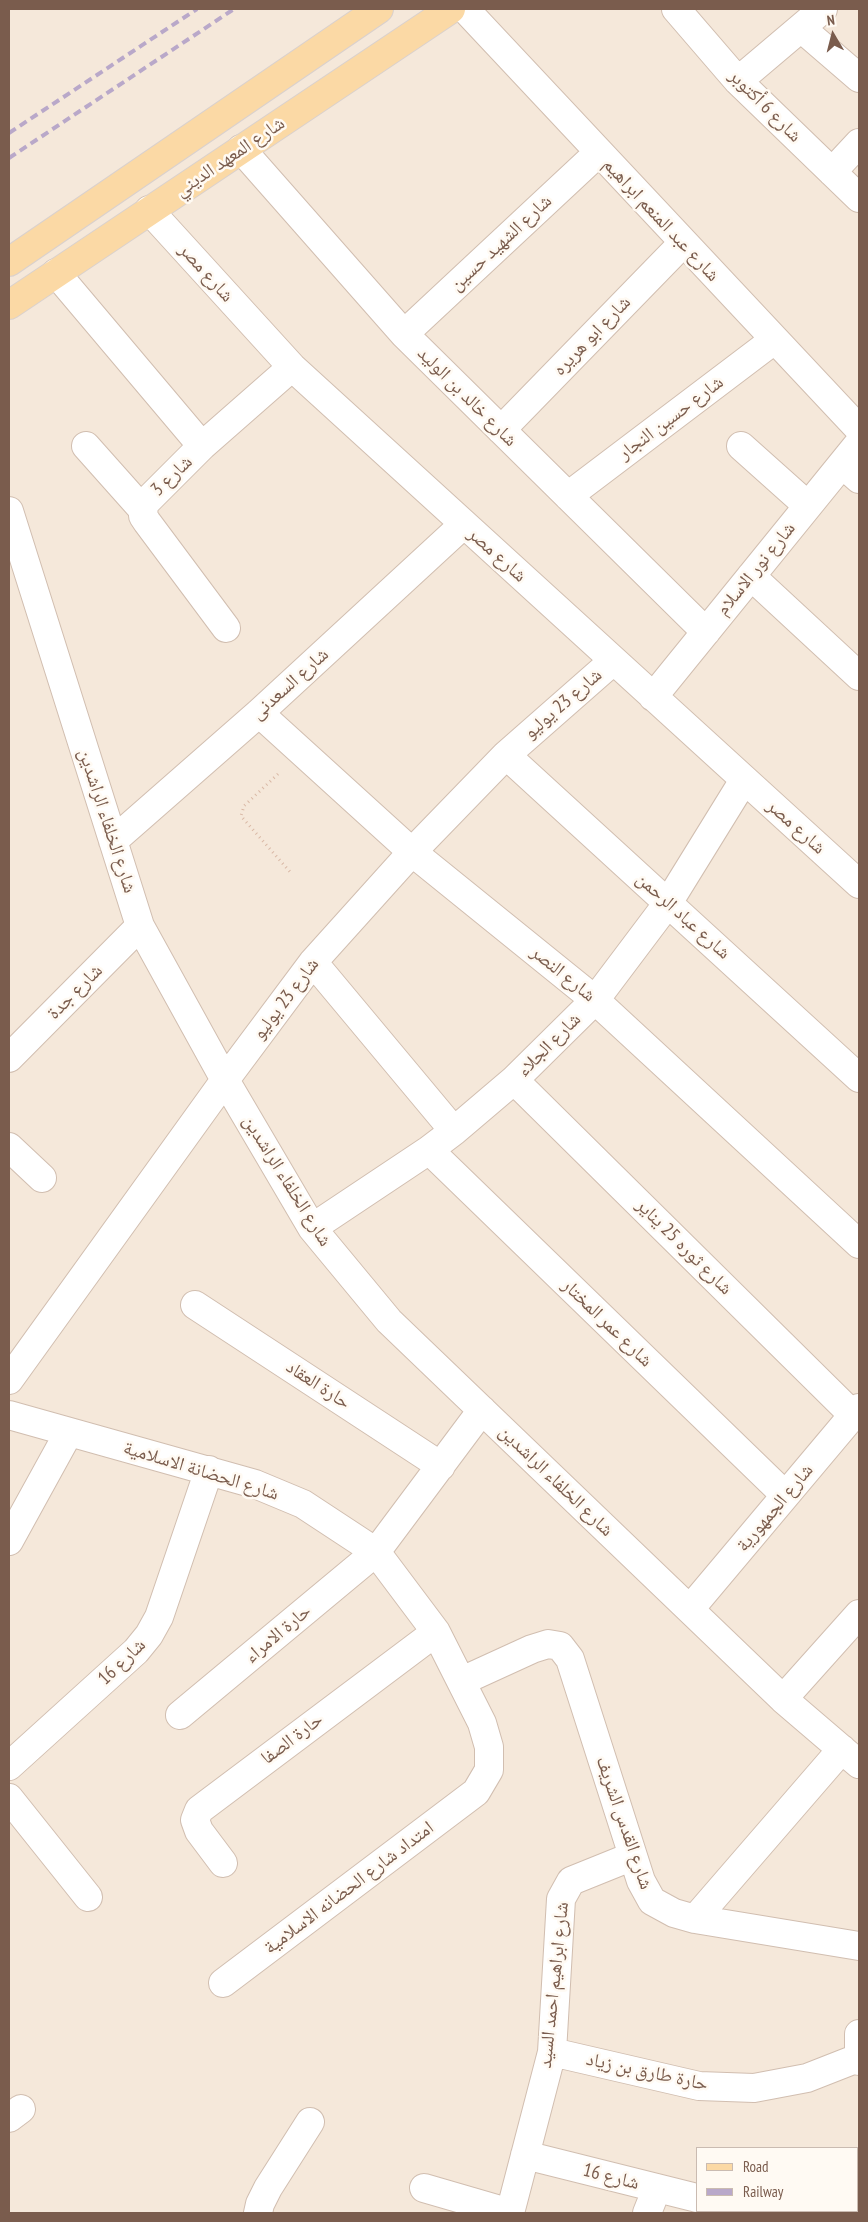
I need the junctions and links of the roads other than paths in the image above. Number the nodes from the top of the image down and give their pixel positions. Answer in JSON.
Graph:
{"nodes":[{"id":1,"x":379,"y":9,"type":"edge"},
{"id":2,"x":451,"y":9,"type":"edge"},
{"id":3,"x":465,"y":9,"type":"edge"},
{"id":4,"x":676,"y":9,"type":"edge"},
{"id":5,"x":823,"y":9,"type":"edge"},
{"id":6,"x":801,"y":28,"type":"junction"},
{"id":7,"x":859,"y":78,"type":"edge"},
{"id":8,"x":738,"y":81,"type":"junction"},
{"id":9,"x":859,"y":143,"type":"edge"},
{"id":10,"x":241,"y":149,"type":"junction"},
{"id":11,"x":598,"y":153,"type":"junction"},
{"id":12,"x":832,"y":172,"type":"junction"},
{"id":13,"x":859,"y":198,"type":"edge"},
{"id":14,"x":149,"y":210,"type":"junction"},
{"id":15,"x":683,"y":243,"type":"junction"},
{"id":16,"x":9,"y":262,"type":"edge"},
{"id":17,"x":56,"y":273,"type":"junction"},
{"id":18,"x":9,"y":305,"type":"edge"},
{"id":19,"x":404,"y":334,"type":"junction"},
{"id":20,"x":774,"y":340,"type":"junction"},
{"id":21,"x":292,"y":368,"type":"junction"},
{"id":22,"x":859,"y":429,"type":"edge"},
{"id":23,"x":501,"y":430,"type":"junction"},
{"id":24,"x":859,"y":443,"type":"edge"},
{"id":25,"x":86,"y":446,"type":"dead end"},
{"id":26,"x":202,"y":446,"type":"junction"},
{"id":27,"x":741,"y":446,"type":"dead end"},
{"id":28,"x":851,"y":472,"type":"edge"},
{"id":29,"x":568,"y":496,"type":"junction"},
{"id":30,"x":807,"y":505,"type":"junction"},
{"id":31,"x":143,"y":510,"type":"junction"},
{"id":32,"x":9,"y":511,"type":"edge"},
{"id":33,"x":464,"y":524,"type":"junction"},
{"id":34,"x":751,"y":576,"type":"junction"},
{"id":35,"x":226,"y":628,"type":"dead end"},
{"id":36,"x":706,"y":632,"type":"junction"},
{"id":37,"x":613,"y":661,"type":"junction"},
{"id":38,"x":859,"y":676,"type":"edge"},
{"id":39,"x":653,"y":697,"type":"junction"},
{"id":40,"x":259,"y":713,"type":"junction"},
{"id":41,"x":506,"y":755,"type":"junction"},
{"id":42,"x":744,"y":780,"type":"junction"},
{"id":43,"x":113,"y":841,"type":"junction"},
{"id":44,"x":412,"y":852,"type":"junction"},
{"id":45,"x":859,"y":884,"type":"edge"},
{"id":46,"x":668,"y":903,"type":"junction"},
{"id":47,"x":140,"y":926,"type":"junction"},
{"id":48,"x":312,"y":962,"type":"junction"},
{"id":49,"x":595,"y":1000,"type":"junction"},
{"id":50,"x":9,"y":1058,"type":"edge"},
{"id":51,"x":859,"y":1078,"type":"edge"},
{"id":52,"x":225,"y":1080,"type":"junction"},
{"id":53,"x":514,"y":1080,"type":"junction"},
{"id":54,"x":454,"y":1131,"type":"junction"},
{"id":55,"x":9,"y":1147,"type":"edge"},
{"id":56,"x":429,"y":1150,"type":"junction"},
{"id":57,"x":42,"y":1178,"type":"dead end"},
{"id":58,"x":312,"y":1228,"type":"junction"},
{"id":59,"x":859,"y":1244,"type":"edge"},
{"id":60,"x":195,"y":1305,"type":"dead end"},
{"id":61,"x":9,"y":1380,"type":"edge"},
{"id":62,"x":482,"y":1410,"type":"junction"},
{"id":63,"x":856,"y":1411,"type":"edge"},
{"id":64,"x":9,"y":1415,"type":"edge"},
{"id":65,"x":69,"y":1432,"type":"junction"},
{"id":66,"x":441,"y":1466,"type":"junction"},
{"id":67,"x":209,"y":1470,"type":"junction"},
{"id":68,"x":786,"y":1495,"type":"junction"},
{"id":69,"x":9,"y":1541,"type":"edge"},
{"id":70,"x":376,"y":1552,"type":"junction"},
{"id":71,"x":690,"y":1608,"type":"junction"},
{"id":72,"x":859,"y":1614,"type":"edge"},
{"id":73,"x":436,"y":1632,"type":"junction"},
{"id":74,"x":462,"y":1681,"type":"junction"},
{"id":75,"x":783,"y":1699,"type":"junction"},
{"id":76,"x":180,"y":1715,"type":"dead end"},
{"id":77,"x":850,"y":1757,"type":"edge"},
{"id":78,"x":9,"y":1766,"type":"edge"},
{"id":79,"x":476,"y":1792,"type":"joint"},
{"id":80,"x":9,"y":1798,"type":"edge"},
{"id":81,"x":633,"y":1856,"type":"junction"},
{"id":82,"x":223,"y":1863,"type":"dead end"},
{"id":83,"x":88,"y":1896,"type":"dead end"},
{"id":84,"x":695,"y":1919,"type":"junction"},
{"id":85,"x":859,"y":1946,"type":"edge"},
{"id":86,"x":223,"y":1983,"type":"dead end"},
{"id":87,"x":859,"y":2051,"type":"edge"},
{"id":88,"x":552,"y":2052,"type":"junction"},
{"id":89,"x":310,"y":2122,"type":"dead end"},
{"id":90,"x":525,"y":2155,"type":"junction"},
{"id":91,"x":424,"y":2188,"type":"dead end"},
{"id":92,"x":656,"y":2188,"type":"junction"},
{"id":93,"x":696,"y":2198,"type":"edge"},
{"id":94,"x":258,"y":2213,"type":"edge"},
{"id":95,"x":510,"y":2213,"type":"edge"},
{"id":96,"x":647,"y":2213,"type":"edge"}],
"edges":[{"from":1,"to":16,"type":"main road","name":"شارع المعهد الديني"},
{"from":2,"to":10,"type":"main road","name":"شارع المعهد الديني"},
{"from":3,"to":11,"type":"street","name":"شارع عبد المنعم ابراهيم"},
{"from":4,"to":8,"type":"street","name":"شارع 6 أكتوبر"},
{"from":5,"to":6,"type":"street"},
{"from":6,"to":7,"type":"street"},
{"from":6,"to":8,"type":"street"},
{"from":8,"to":12,"type":"street","name":"شارع 6 أكتوبر"},
{"from":9,"to":12,"type":"street"},
{"from":10,"to":14,"type":"main road","name":"شارع المعهد الديني"},
{"from":10,"to":19,"type":"street","name":"شارع خالد بن الوليد"},
{"from":11,"to":15,"type":"street","name":"شارع عبد المنعم ابراهيم"},
{"from":11,"to":19,"type":"street","name":"شارع الشهيد حسين"},
{"from":12,"to":13,"type":"street","name":"شارع 6 أكتوبر"},
{"from":14,"to":17,"type":"main road","name":"شارع المعهد الديني"},
{"from":14,"to":21,"type":"street","name":"شارع مصر"},
{"from":15,"to":20,"type":"street","name":"شارع عبد المنعم ابراهيم"},
{"from":15,"to":23,"type":"street","name":"شارع ابو هريره"},
{"from":17,"to":18,"type":"main road","name":"شارع المعهد الديني"},
{"from":17,"to":26,"type":"street"},
{"from":19,"to":23,"type":"street","name":"شارع خالد بن الوليد"},
{"from":20,"to":22,"type":"street","name":"شارع عبد المنعم ابراهيم"},
{"from":20,"to":29,"type":"street","name":"شارع حسين النجار"},
{"from":21,"to":26,"type":"street","name":"شارع 3"},
{"from":21,"to":33,"type":"street","name":"شارع مصر"},
{"from":23,"to":29,"type":"street","name":"شارع خالد بن الوليد"},
{"from":24,"to":28,"type":"street","name":"شارع نور الاسلام"},
{"from":25,"to":31,"type":"street"},
{"from":26,"to":31,"type":"street","name":"شارع 3"},
{"from":27,"to":30,"type":"street"},
{"from":28,"to":30,"type":"street","name":"شارع نور الاسلام"},
{"from":29,"to":36,"type":"street","name":"شارع خالد بن الوليد"},
{"from":30,"to":34,"type":"street","name":"شارع نور الاسلام"},
{"from":31,"to":35,"type":"street","name":"شارع 3"},
{"from":32,"to":43,"type":"street","name":"شارع الخلفاء الراشدين"},
{"from":33,"to":37,"type":"street","name":"شارع مصر"},
{"from":33,"to":40,"type":"street","name":"شارع السعدنى"},
{"from":34,"to":36,"type":"street","name":"شارع نور الاسلام"},
{"from":34,"to":38,"type":"street"},
{"from":36,"to":39,"type":"street","name":"شارع نور الاسلام"},
{"from":37,"to":39,"type":"street","name":"شارع مصر"},
{"from":37,"to":41,"type":"street","name":"شارع 23 يوليو"},
{"from":39,"to":42,"type":"street","name":"شارع مصر"},
{"from":40,"to":43,"type":"street","name":"شارع السعدنى"},
{"from":40,"to":44,"type":"street","name":"شارع النصر"},
{"from":41,"to":44,"type":"street","name":"شارع 23 يوليو"},
{"from":41,"to":46,"type":"street","name":"شارع عباد الرحمن"},
{"from":42,"to":45,"type":"street","name":"شارع مصر"},
{"from":42,"to":46,"type":"street","name":"شارع الجلاء"},
{"from":43,"to":47,"type":"street","name":"شارع الخلفاء الراشدين"},
{"from":44,"to":48,"type":"street","name":"شارع 23 يوليو"},
{"from":44,"to":49,"type":"street","name":"شارع النصر"},
{"from":46,"to":49,"type":"street","name":"شارع الجلاء"},
{"from":46,"to":51,"type":"street","name":"شارع عباد الرحمن"},
{"from":47,"to":50,"type":"street","name":"شارع جدة"},
{"from":47,"to":52,"type":"street","name":"شارع الخلفاء الراشدين"},
{"from":48,"to":52,"type":"street","name":"شارع 23 يوليو"},
{"from":48,"to":54,"type":"street"},
{"from":49,"to":53,"type":"street","name":"شارع الجلاء"},
{"from":49,"to":59,"type":"street","name":"شارع النصر"},
{"from":52,"to":58,"type":"street","name":"شارع الخلفاء الراشدين"},
{"from":52,"to":61,"type":"street","name":"شارع 23 يوليو"},
{"from":53,"to":54,"type":"street","name":"شارع الجلاء"},
{"from":53,"to":63,"type":"street","name":"شارع ثوره 25 يناير"},
{"from":54,"to":56,"type":"street","name":"شارع الجلاء"},
{"from":55,"to":57,"type":"street"},
{"from":56,"to":58,"type":"street","name":"شارع الجلاء"},
{"from":56,"to":68,"type":"street","name":"شارع عمر المختار"},
{"from":58,"to":62,"type":"street","name":"شارع الخلفاء الراشدين"},
{"from":60,"to":66,"type":"street","name":"حارة العقاد"},
{"from":62,"to":66,"type":"street","name":"حارة الامراء"},
{"from":62,"to":71,"type":"street","name":"شارع الخلفاء الراشدين"},
{"from":63,"to":68,"type":"street","name":"شارع الجمهورية"},
{"from":64,"to":65,"type":"street","name":"شارع الحضانة الاسلامية"},
{"from":65,"to":67,"type":"street","name":"شارع الحضانة الاسلامية"},
{"from":65,"to":69,"type":"street"},
{"from":66,"to":70,"type":"street","name":"حارة الامراء"},
{"from":67,"to":70,"type":"street","name":"شارع الحضانة الاسلامية"},
{"from":67,"to":78,"type":"street","name":"شارع 16"},
{"from":68,"to":71,"type":"street","name":"شارع الجمهورية"},
{"from":70,"to":73,"type":"street","name":"شارع الحضانة الاسلامية"},
{"from":70,"to":76,"type":"street","name":"حارة الامراء"},
{"from":71,"to":75,"type":"street","name":"شارع الخلفاء الراشدين"},
{"from":72,"to":75,"type":"street"},
{"from":73,"to":74,"type":"street","name":"شارع الحضانة الاسلامية"},
{"from":73,"to":82,"type":"street","name":"حارة الصفا"},
{"from":74,"to":79,"type":"street","name":"شارع الحضانة الاسلامية"},
{"from":74,"to":81,"type":"street","name":"شارع القدس الشريف"},
{"from":75,"to":77,"type":"street","name":"شارع الخلفاء الراشدين"},
{"from":77,"to":84,"type":"street"},
{"from":79,"to":86,"type":"street","name":"امتداد شارع الحضانه الاسلامية"},
{"from":80,"to":83,"type":"street"},
{"from":81,"to":84,"type":"street","name":"شارع القدس الشريف"},
{"from":81,"to":88,"type":"street","name":"شارع ابراهيم احمد السيد"},
{"from":84,"to":85,"type":"street","name":"شارع القدس الشريف"},
{"from":87,"to":88,"type":"street","name":"حارة طارق بن زياد"},
{"from":88,"to":90,"type":"street","name":"شارع ابراهيم احمد السيد"},
{"from":89,"to":94,"type":"street"},
{"from":90,"to":92,"type":"street","name":"شارع 16"},
{"from":90,"to":95,"type":"street","name":"شارع ابراهيم احمد السيد"},
{"from":91,"to":95,"type":"street"},
{"from":92,"to":93,"type":"street","name":"شارع 16"},
{"from":92,"to":96,"type":"street"}]}
